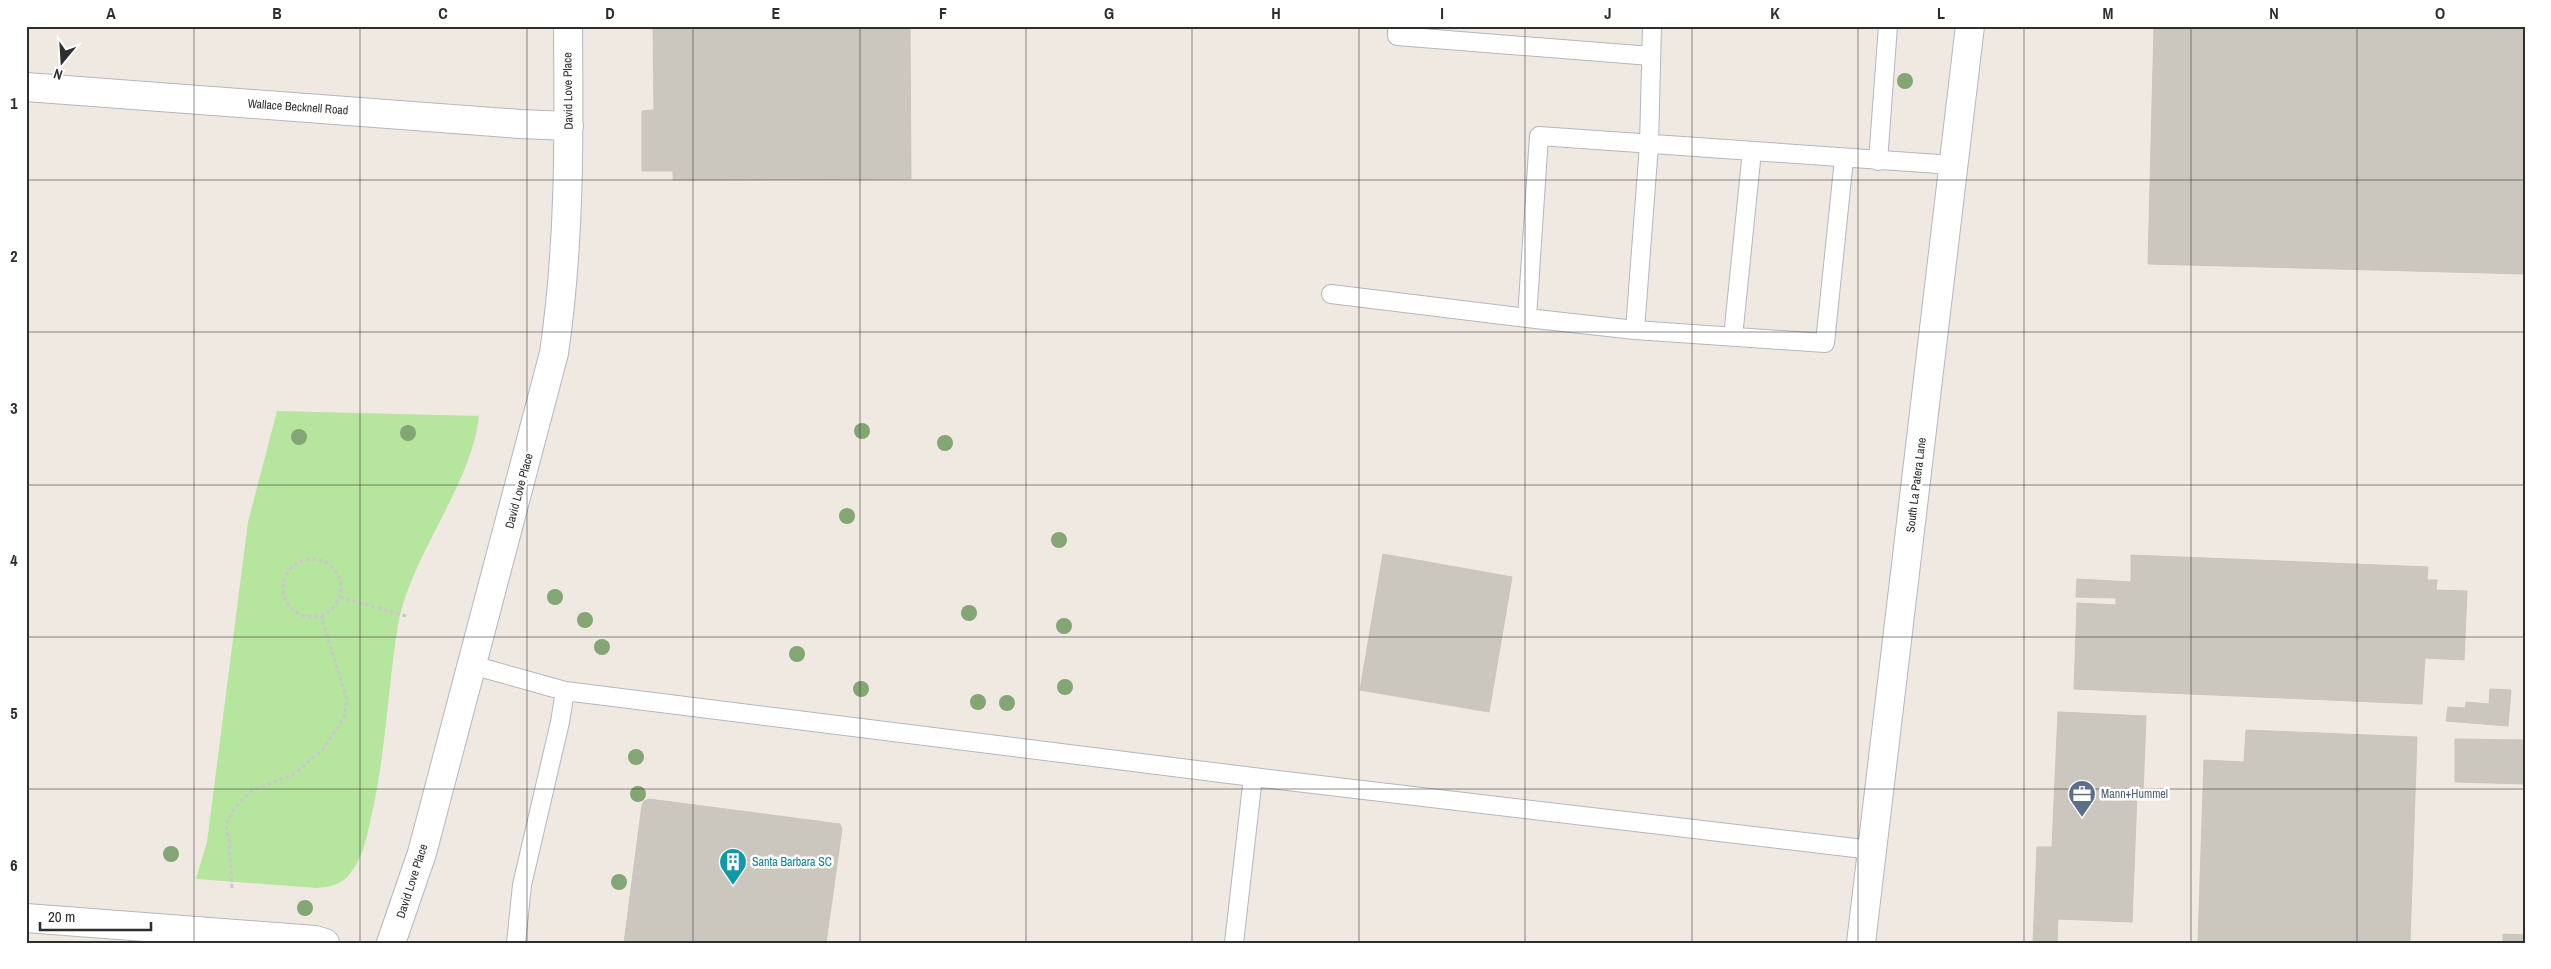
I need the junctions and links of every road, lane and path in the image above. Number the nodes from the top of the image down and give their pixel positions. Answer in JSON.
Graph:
{"nodes":[{"id":1,"x":568,"y":26,"type":"edge"},
{"id":2,"x":1397,"y":26,"type":"edge"},
{"id":3,"x":1652,"y":26,"type":"edge"},
{"id":4,"x":1888,"y":26,"type":"edge"},
{"id":5,"x":1970,"y":26,"type":"edge"},
{"id":6,"x":1651,"y":56,"type":"junction"},
{"id":7,"x":26,"y":87,"type":"edge"},
{"id":8,"x":569,"y":126,"type":"junction"},
{"id":9,"x":1649,"y":145,"type":"junction"},
{"id":10,"x":1752,"y":152,"type":"junction"},
{"id":11,"x":1844,"y":159,"type":"junction"},
{"id":12,"x":1878,"y":161,"type":"junction"},
{"id":13,"x":1953,"y":166,"type":"junction"},
{"id":14,"x":1330,"y":294,"type":"dead end"},
{"id":15,"x":1527,"y":318,"type":"junction"},
{"id":16,"x":1635,"y":330,"type":"junction"},
{"id":17,"x":1733,"y":337,"type":"junction"},
{"id":18,"x":340,"y":597,"type":"junction"},
{"id":19,"x":321,"y":616,"type":"junction"},
{"id":20,"x":406,"y":616,"type":"dead end"},
{"id":21,"x":472,"y":665,"type":"junction"},
{"id":22,"x":565,"y":691,"type":"junction"},
{"id":23,"x":1253,"y":777,"type":"junction"},
{"id":24,"x":1872,"y":850,"type":"junction"},
{"id":25,"x":232,"y":888,"type":"dead end"},
{"id":26,"x":26,"y":918,"type":"edge"},
{"id":27,"x":325,"y":943,"type":"edge"},
{"id":28,"x":391,"y":943,"type":"edge"},
{"id":29,"x":516,"y":943,"type":"edge"},
{"id":30,"x":1234,"y":943,"type":"edge"},
{"id":31,"x":1861,"y":943,"type":"edge"}],
"edges":[{"from":1,"to":8,"type":"street","name":"David Love Place"},
{"from":2,"to":6,"type":"lane"},
{"from":3,"to":6,"type":"lane"},
{"from":4,"to":12,"type":"lane"},
{"from":5,"to":13,"type":"street","name":"South La Patera Lane"},
{"from":6,"to":9,"type":"lane"},
{"from":7,"to":8,"type":"street","name":"Wallace Becknell Road"},
{"from":8,"to":21,"type":"street","name":"David Love Place"},
{"from":9,"to":10,"type":"lane"},
{"from":9,"to":15,"type":"lane"},
{"from":9,"to":16,"type":"lane"},
{"from":10,"to":11,"type":"lane"},
{"from":10,"to":17,"type":"lane"},
{"from":11,"to":12,"type":"lane"},
{"from":11,"to":17,"type":"lane"},
{"from":12,"to":13,"type":"lane"},
{"from":13,"to":24,"type":"street","name":"South La Patera Lane"},
{"from":14,"to":15,"type":"lane"},
{"from":15,"to":16,"type":"lane"},
{"from":16,"to":17,"type":"lane"},
{"from":18,"to":19,"type":"path"},
{"from":18,"to":19,"type":"path"},
{"from":18,"to":20,"type":"path"},
{"from":19,"to":25,"type":"path"},
{"from":21,"to":22,"type":"lane"},
{"from":21,"to":28,"type":"street","name":"David Love Place"},
{"from":22,"to":23,"type":"lane"},
{"from":22,"to":29,"type":"lane"},
{"from":23,"to":24,"type":"lane"},
{"from":23,"to":30,"type":"lane"},
{"from":24,"to":31,"type":"street","name":"South La Patera Lane"},
{"from":26,"to":27,"type":"street"}]}
